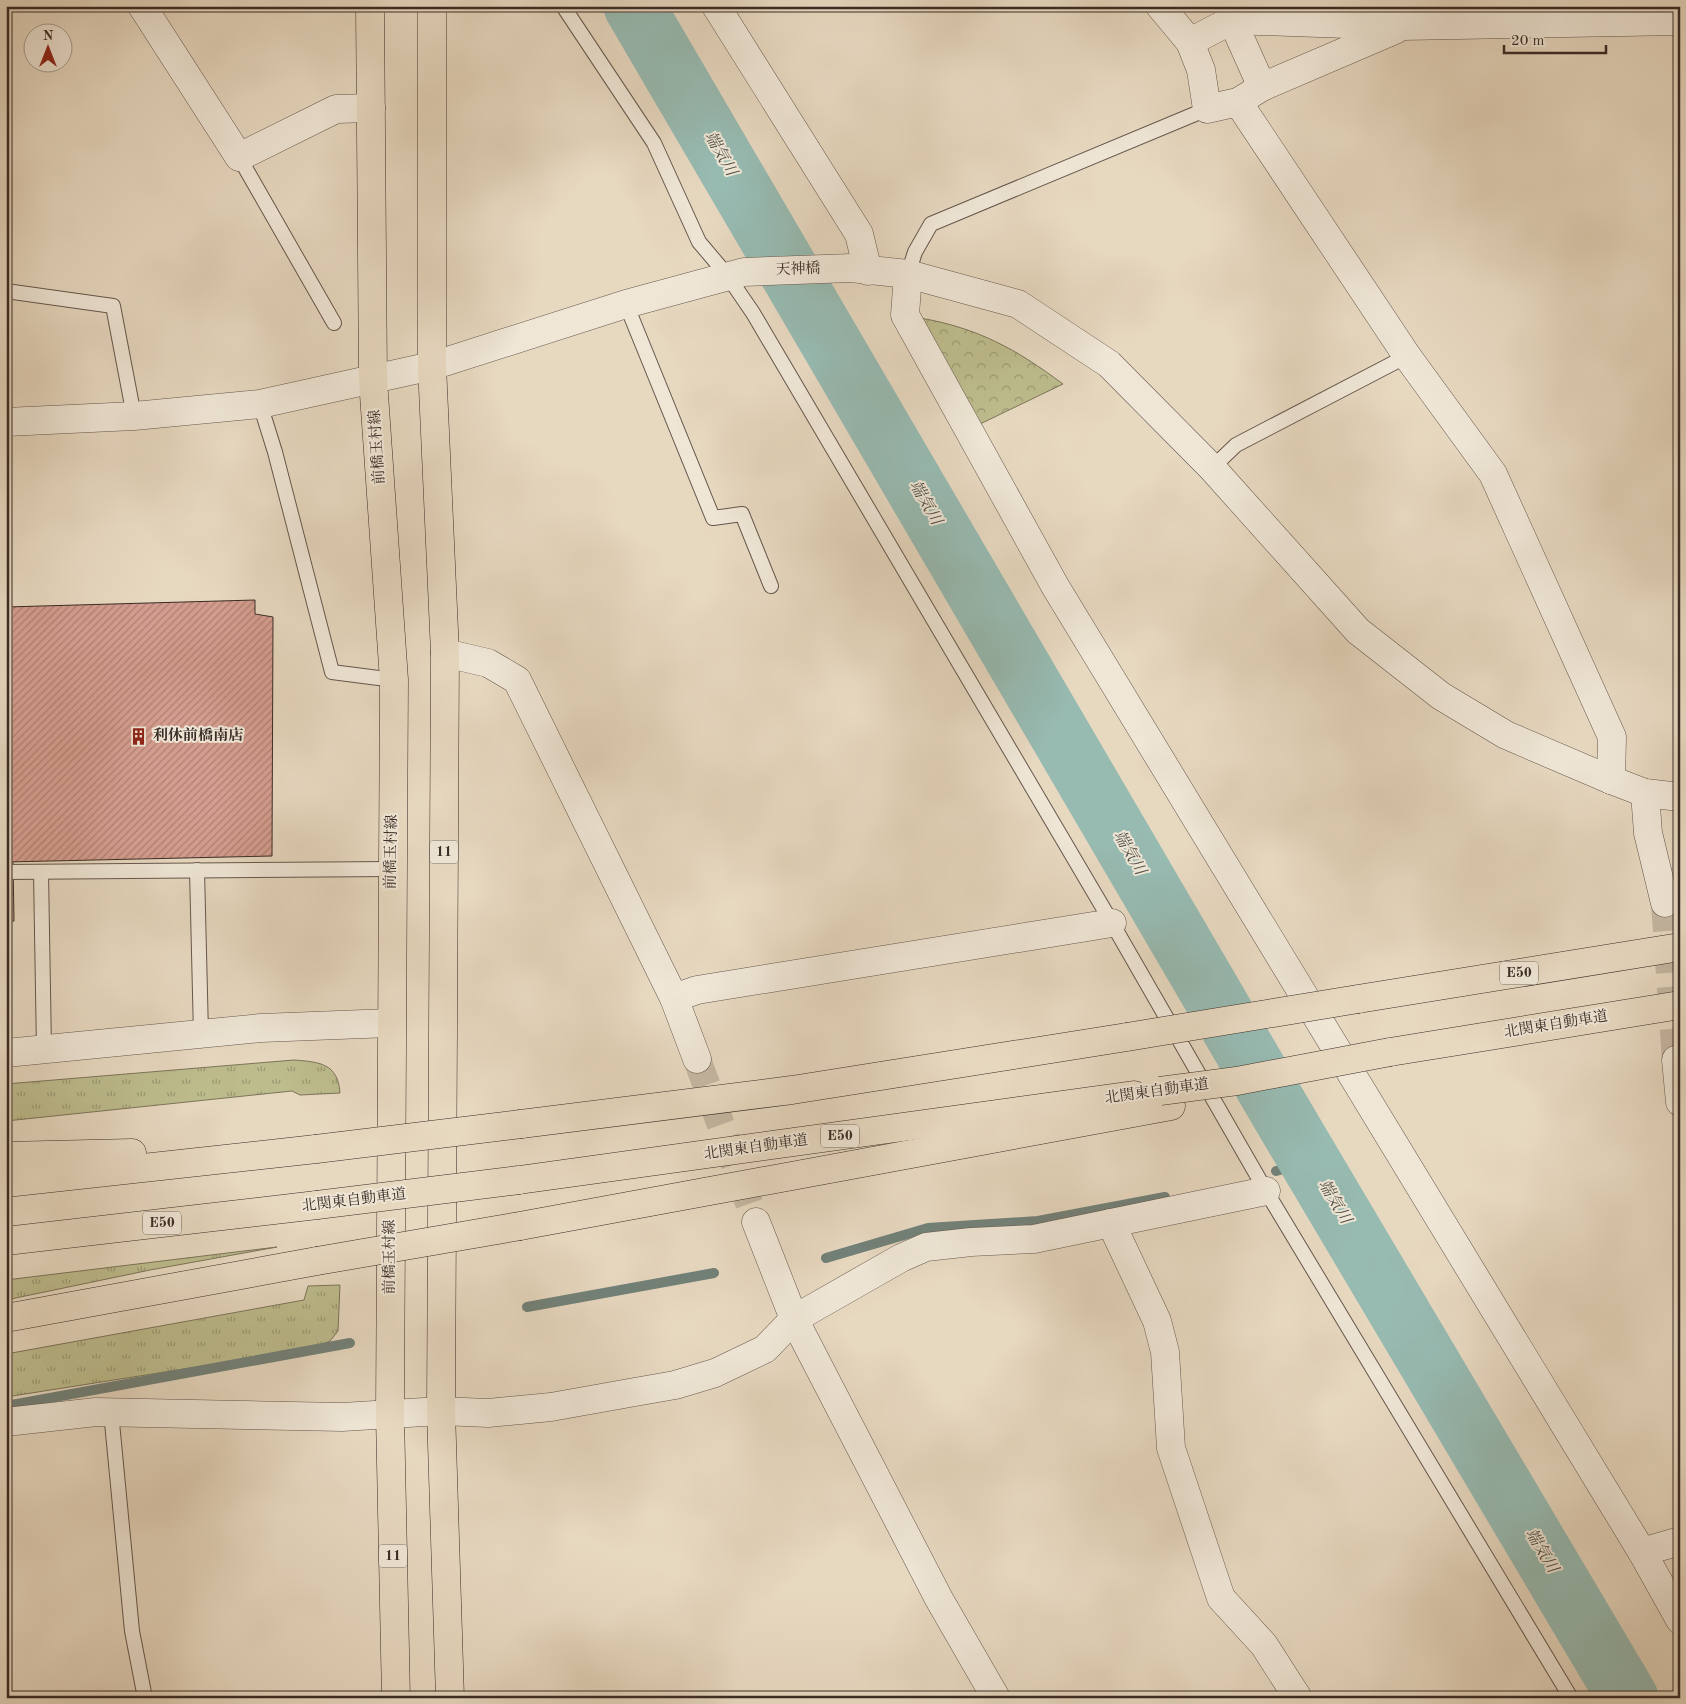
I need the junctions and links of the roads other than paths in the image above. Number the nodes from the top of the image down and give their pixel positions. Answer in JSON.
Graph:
{"nodes":[{"id":1,"x":142,"y":6,"type":"edge"},
{"id":2,"x":370,"y":6,"type":"edge"},
{"id":3,"x":432,"y":6,"type":"edge"},
{"id":4,"x":563,"y":6,"type":"edge"},
{"id":5,"x":716,"y":6,"type":"edge"},
{"id":6,"x":1160,"y":6,"type":"edge"},
{"id":7,"x":1232,"y":13,"type":"edge"},
{"id":8,"x":1680,"y":21,"type":"edge"},
{"id":9,"x":1403,"y":26,"type":"junction"},
{"id":10,"x":1190,"y":42,"type":"junction"},
{"id":11,"x":1262,"y":87,"type":"junction"},
{"id":12,"x":1238,"y":102,"type":"junction"},
{"id":13,"x":371,"y":108,"type":"junction"},
{"id":14,"x":1207,"y":109,"type":"junction"},
{"id":15,"x":239,"y":157,"type":"junction"},
{"id":16,"x":860,"y":269,"type":"junction"},
{"id":17,"x":736,"y":274,"type":"junction"},
{"id":18,"x":908,"y":274,"type":"junction"},
{"id":19,"x":6,"y":291,"type":"edge"},
{"id":20,"x":626,"y":304,"type":"junction"},
{"id":21,"x":334,"y":324,"type":"dead end"},
{"id":22,"x":1407,"y":356,"type":"junction"},
{"id":23,"x":432,"y":366,"type":"junction"},
{"id":24,"x":373,"y":380,"type":"junction"},
{"id":25,"x":260,"y":404,"type":"junction"},
{"id":26,"x":134,"y":416,"type":"junction"},
{"id":27,"x":6,"y":422,"type":"edge"},
{"id":28,"x":1212,"y":468,"type":"junction"},
{"id":29,"x":771,"y":586,"type":"dead end"},
{"id":30,"x":445,"y":653,"type":"junction"},
{"id":31,"x":394,"y":680,"type":"junction"},
{"id":32,"x":1611,"y":780,"type":"junction"},
{"id":33,"x":1645,"y":793,"type":"junction"},
{"id":34,"x":1680,"y":797,"type":"edge"},
{"id":35,"x":392,"y":869,"type":"junction"},
{"id":36,"x":197,"y":870,"type":"junction"},
{"id":37,"x":6,"y":872,"type":"edge"},
{"id":38,"x":41,"y":872,"type":"junction"},
{"id":39,"x":1665,"y":903,"type":"tunnel mouth"},
{"id":40,"x":1112,"y":923,"type":"junction"},
{"id":41,"x":1680,"y":947,"type":"edge"},
{"id":42,"x":674,"y":998,"type":"junction"},
{"id":43,"x":1680,"y":1004,"type":"edge"},
{"id":44,"x":390,"y":1023,"type":"junction"},
{"id":45,"x":200,"y":1034,"type":"junction"},
{"id":46,"x":44,"y":1050,"type":"junction"},
{"id":47,"x":6,"y":1053,"type":"edge"},
{"id":48,"x":697,"y":1059,"type":"tunnel mouth"},
{"id":49,"x":1676,"y":1060,"type":"dead end"},
{"id":50,"x":1166,"y":1099,"type":"junction"},
{"id":51,"x":1680,"y":1102,"type":"edge"},
{"id":52,"x":316,"y":1149,"type":"junction"},
{"id":53,"x":6,"y":1156,"type":"edge"},
{"id":54,"x":6,"y":1183,"type":"edge"},
{"id":55,"x":1266,"y":1191,"type":"junction"},
{"id":56,"x":756,"y":1222,"type":"tunnel mouth"},
{"id":57,"x":1111,"y":1223,"type":"junction"},
{"id":58,"x":6,"y":1241,"type":"edge"},
{"id":59,"x":6,"y":1318,"type":"edge"},
{"id":60,"x":794,"y":1319,"type":"junction"},
{"id":61,"x":441,"y":1411,"type":"junction"},
{"id":62,"x":111,"y":1412,"type":"junction"},
{"id":63,"x":390,"y":1414,"type":"junction"},
{"id":64,"x":6,"y":1422,"type":"edge"},
{"id":65,"x":1680,"y":1541,"type":"edge"},
{"id":66,"x":1642,"y":1552,"type":"junction"},
{"id":67,"x":1680,"y":1620,"type":"edge"},
{"id":68,"x":145,"y":1698,"type":"edge"},
{"id":69,"x":396,"y":1698,"type":"edge"},
{"id":70,"x":450,"y":1698,"type":"edge"},
{"id":71,"x":996,"y":1698,"type":"edge"},
{"id":72,"x":1298,"y":1698,"type":"edge"},
{"id":73,"x":1571,"y":1698,"type":"edge"}],
"edges":[{"from":1,"to":15,"type":"street"},
{"from":2,"to":13,"type":"main road","name":"前橋玉村線","number":"11"},
{"from":3,"to":23,"type":"main road","number":"11"},
{"from":4,"to":17,"type":"lane"},
{"from":5,"to":16,"type":"street"},
{"from":6,"to":10,"type":"street"},
{"from":7,"to":9,"type":"street"},
{"from":7,"to":10,"type":"street"},
{"from":7,"to":11,"type":"street"},
{"from":8,"to":9,"type":"street"},
{"from":9,"to":11,"type":"street"},
{"from":10,"to":14,"type":"street"},
{"from":11,"to":12,"type":"street"},
{"from":12,"to":14,"type":"street"},
{"from":12,"to":22,"type":"street"},
{"from":13,"to":15,"type":"street"},
{"from":13,"to":24,"type":"main road","name":"前橋玉村線","number":"11"},
{"from":14,"to":18,"type":"lane"},
{"from":15,"to":21,"type":"lane"},
{"from":16,"to":17,"type":"street","name":"天神橋"},
{"from":16,"to":18,"type":"street","name":"天神橋"},
{"from":17,"to":20,"type":"street","name":"天神橋"},
{"from":17,"to":40,"type":"lane"},
{"from":18,"to":28,"type":"street","name":"天神橋"},
{"from":18,"to":66,"type":"street"},
{"from":19,"to":26,"type":"lane"},
{"from":20,"to":23,"type":"street","name":"天神橋"},
{"from":20,"to":29,"type":"lane"},
{"from":22,"to":28,"type":"lane"},
{"from":22,"to":32,"type":"street"},
{"from":23,"to":24,"type":"street","name":"天神橋"},
{"from":23,"to":30,"type":"main road","number":"11"},
{"from":24,"to":25,"type":"street","name":"天神橋"},
{"from":24,"to":31,"type":"main road","name":"前橋玉村線","number":"11"},
{"from":25,"to":26,"type":"street","name":"天神橋"},
{"from":25,"to":31,"type":"lane"},
{"from":26,"to":27,"type":"street","name":"天神橋"},
{"from":28,"to":32,"type":"street","name":"天神橋"},
{"from":30,"to":42,"type":"street"},
{"from":30,"to":61,"type":"main road","number":"11"},
{"from":31,"to":35,"type":"main road","name":"前橋玉村線","number":"11"},
{"from":32,"to":33,"type":"street","name":"天神橋"},
{"from":33,"to":34,"type":"street","name":"天神橋"},
{"from":33,"to":39,"type":"street"},
{"from":35,"to":36,"type":"lane"},
{"from":35,"to":44,"type":"main road","name":"前橋玉村線","number":"11"},
{"from":36,"to":38,"type":"lane"},
{"from":36,"to":45,"type":"lane"},
{"from":37,"to":38,"type":"lane"},
{"from":38,"to":46,"type":"lane"},
{"from":40,"to":42,"type":"street"},
{"from":40,"to":55,"type":"lane"},
{"from":41,"to":52,"type":"main road","number":"E50","bridge":true},
{"from":42,"to":48,"type":"street"},
{"from":43,"to":50,"type":"main road","name":"北関東自動車道","bridge":true},
{"from":44,"to":45,"type":"street"},
{"from":44,"to":63,"type":"main road","name":"前橋玉村線","number":"11"},
{"from":45,"to":46,"type":"street"},
{"from":46,"to":47,"type":"street"},
{"from":49,"to":51,"type":"street"},
{"from":50,"to":58,"type":"main road","name":"北関東自動車道","number":"E50","bridge":true},
{"from":50,"to":59,"type":"main road","bridge":true},
{"from":52,"to":53,"type":"main road"},
{"from":52,"to":54,"type":"main road","number":"E50"},
{"from":55,"to":57,"type":"street"},
{"from":55,"to":73,"type":"lane"},
{"from":56,"to":60,"type":"street"},
{"from":57,"to":60,"type":"street"},
{"from":57,"to":72,"type":"street"},
{"from":60,"to":61,"type":"street"},
{"from":60,"to":71,"type":"street"},
{"from":61,"to":63,"type":"street"},
{"from":61,"to":70,"type":"main road","number":"11"},
{"from":62,"to":63,"type":"street"},
{"from":62,"to":64,"type":"street"},
{"from":62,"to":68,"type":"lane"},
{"from":63,"to":69,"type":"main road","name":"前橋玉村線","number":"11"},
{"from":65,"to":66,"type":"street"},
{"from":66,"to":67,"type":"street"}]}
